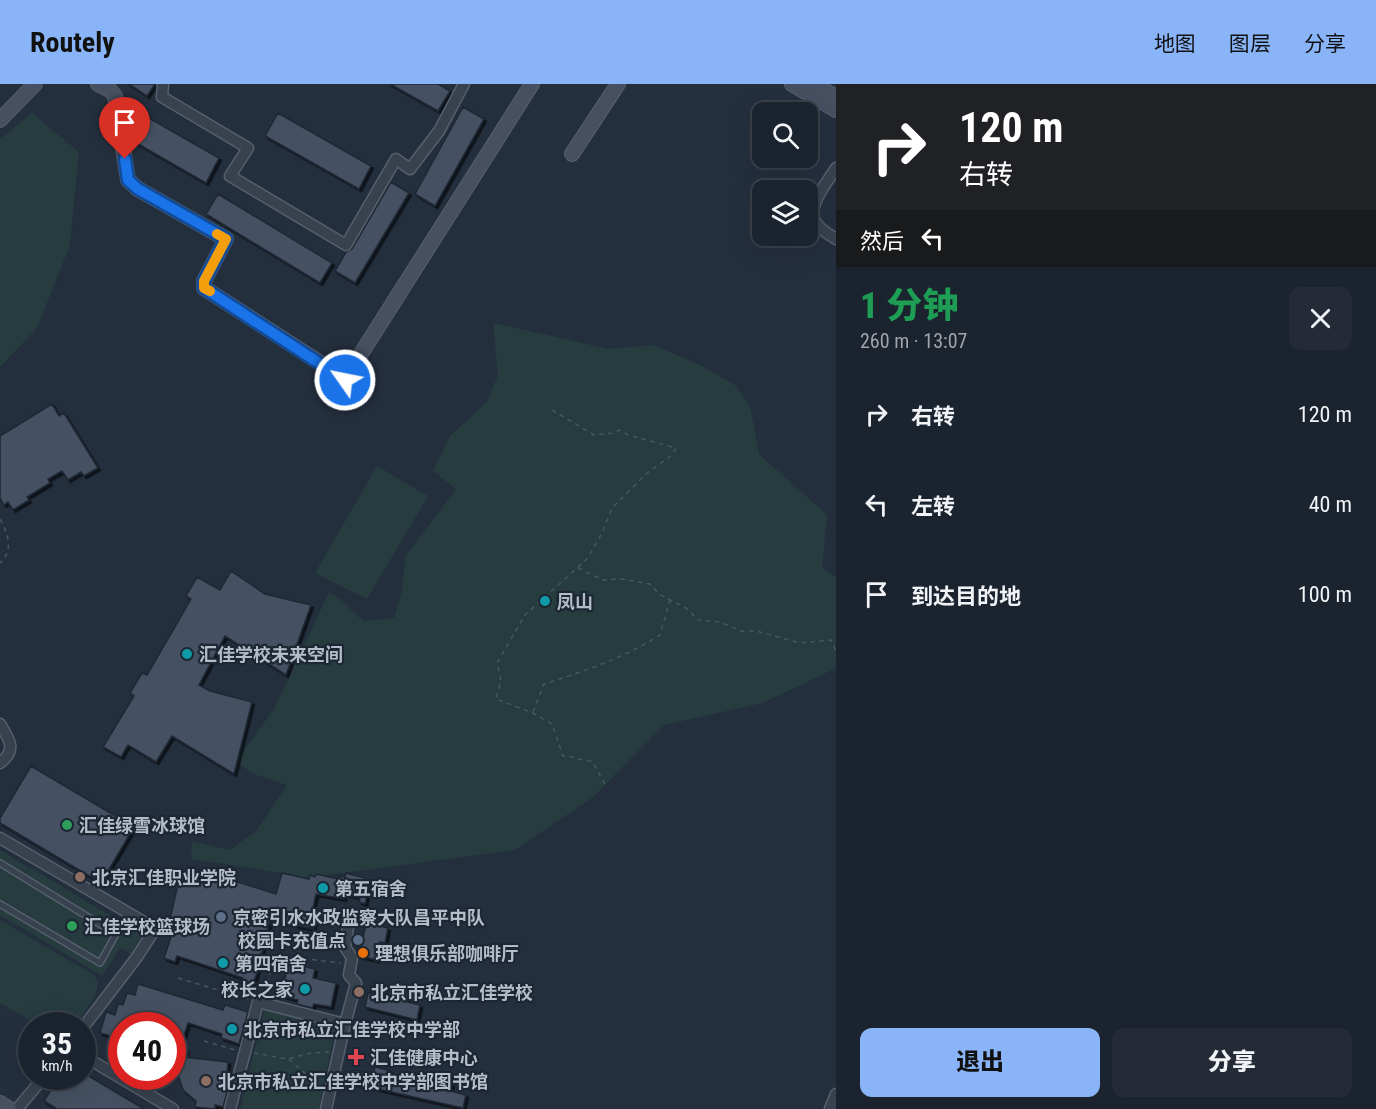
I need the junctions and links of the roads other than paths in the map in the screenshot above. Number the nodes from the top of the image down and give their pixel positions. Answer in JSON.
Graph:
{"nodes":[{"id":1,"x":35,"y":84,"type":"edge"},
{"id":2,"x":98,"y":84,"type":"edge"},
{"id":3,"x":163,"y":84,"type":"edge"},
{"id":4,"x":464,"y":84,"type":"edge"},
{"id":5,"x":532,"y":84,"type":"edge"},
{"id":6,"x":618,"y":84,"type":"edge"},
{"id":7,"x":792,"y":84,"type":"edge"},
{"id":8,"x":813,"y":84,"type":"edge"},
{"id":9,"x":836,"y":97,"type":"edge"},
{"id":10,"x":836,"y":110,"type":"edge"},
{"id":11,"x":0,"y":120,"type":"edge"},
{"id":12,"x":572,"y":154,"type":"dead end"},
{"id":13,"x":836,"y":168,"type":"edge"},
{"id":14,"x":836,"y":239,"type":"edge"},
{"id":15,"x":0,"y":724,"type":"edge"},
{"id":16,"x":0,"y":763,"type":"edge"},
{"id":17,"x":0,"y":838,"type":"edge"},
{"id":18,"x":0,"y":863,"type":"edge"},
{"id":19,"x":0,"y":904,"type":"edge"},
{"id":20,"x":350,"y":914,"type":"dead end"},
{"id":21,"x":95,"y":1012,"type":"edge"},
{"id":22,"x":345,"y":1024,"type":"junction"},
{"id":23,"x":96,"y":1063,"type":"edge"},
{"id":24,"x":33,"y":1090,"type":"edge"},
{"id":25,"x":836,"y":1094,"type":"edge"},
{"id":26,"x":0,"y":1104,"type":"edge"},
{"id":27,"x":9,"y":1109,"type":"edge"},
{"id":28,"x":17,"y":1109,"type":"edge"},
{"id":29,"x":173,"y":1109,"type":"edge"},
{"id":30,"x":230,"y":1109,"type":"edge"},
{"id":31,"x":327,"y":1109,"type":"edge"},
{"id":32,"x":830,"y":1109,"type":"edge"}],
"edges":[{"from":1,"to":11,"type":"street"},
{"from":2,"to":5,"type":"street"},
{"from":3,"to":4,"type":"street"},
{"from":6,"to":12,"type":"street"},
{"from":7,"to":10,"type":"street"},
{"from":8,"to":9,"type":"street"},
{"from":13,"to":14,"type":"street"},
{"from":15,"to":16,"type":"street"},
{"from":17,"to":21,"type":"street"},
{"from":18,"to":19,"type":"lane"},
{"from":20,"to":22,"type":"street"},
{"from":22,"to":30,"type":"street"},
{"from":22,"to":31,"type":"street"},
{"from":23,"to":29,"type":"street"},
{"from":24,"to":28,"type":"street"},
{"from":25,"to":32,"type":"street"},
{"from":26,"to":27,"type":"street"}]}
